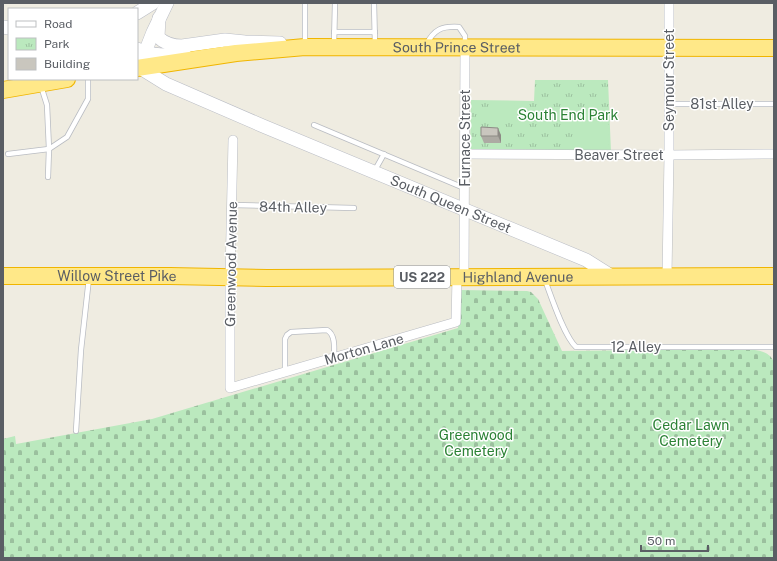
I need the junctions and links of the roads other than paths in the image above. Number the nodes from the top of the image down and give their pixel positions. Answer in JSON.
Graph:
{"nodes":[{"id":1,"x":153,"y":3,"type":"edge"},
{"id":2,"x":167,"y":3,"type":"edge"},
{"id":3,"x":305,"y":3,"type":"edge"},
{"id":4,"x":335,"y":3,"type":"edge"},
{"id":5,"x":374,"y":3,"type":"edge"},
{"id":6,"x":669,"y":3,"type":"edge"},
{"id":7,"x":138,"y":12,"type":"edge"},
{"id":8,"x":159,"y":18,"type":"junction"},
{"id":9,"x":375,"y":39,"type":"junction"},
{"id":10,"x":334,"y":40,"type":"junction"},
{"id":11,"x":245,"y":42,"type":"junction"},
{"id":12,"x":305,"y":47,"type":"junction"},
{"id":13,"x":424,"y":48,"type":"junction"},
{"id":14,"x":465,"y":48,"type":"junction"},
{"id":15,"x":669,"y":48,"type":"junction"},
{"id":16,"x":774,"y":48,"type":"edge"},
{"id":17,"x":141,"y":50,"type":"edge"},
{"id":18,"x":138,"y":67,"type":"edge"},
{"id":19,"x":57,"y":80,"type":"edge"},
{"id":20,"x":88,"y":80,"type":"edge"},
{"id":21,"x":47,"y":81,"type":"edge"},
{"id":22,"x":3,"y":90,"type":"edge"},
{"id":23,"x":669,"y":104,"type":"junction"},
{"id":24,"x":774,"y":104,"type":"edge"},
{"id":25,"x":314,"y":125,"type":"dead end"},
{"id":26,"x":233,"y":140,"type":"dead end"},
{"id":27,"x":49,"y":149,"type":"junction"},
{"id":28,"x":8,"y":154,"type":"dead end"},
{"id":29,"x":384,"y":154,"type":"junction"},
{"id":30,"x":465,"y":154,"type":"junction"},
{"id":31,"x":774,"y":154,"type":"edge"},
{"id":32,"x":669,"y":155,"type":"junction"},
{"id":33,"x":374,"y":172,"type":"junction"},
{"id":34,"x":48,"y":177,"type":"dead end"},
{"id":35,"x":464,"y":188,"type":"junction"},
{"id":36,"x":231,"y":205,"type":"junction"},
{"id":37,"x":354,"y":208,"type":"dead end"},
{"id":38,"x":464,"y":210,"type":"junction"},
{"id":39,"x":3,"y":276,"type":"edge"},
{"id":40,"x":90,"y":276,"type":"junction"},
{"id":41,"x":230,"y":276,"type":"junction"},
{"id":42,"x":667,"y":276,"type":"junction"},
{"id":43,"x":774,"y":276,"type":"edge"},
{"id":44,"x":460,"y":277,"type":"junction"},
{"id":45,"x":543,"y":277,"type":"junction"},
{"id":46,"x":614,"y":277,"type":"junction"},
{"id":47,"x":774,"y":347,"type":"edge"},
{"id":48,"x":334,"y":358,"type":"junction"},
{"id":49,"x":285,"y":371,"type":"junction"},
{"id":50,"x":230,"y":388,"type":"joint"},
{"id":51,"x":76,"y":431,"type":"dead end"}],
"edges":[{"from":1,"to":7,"type":"main road"},
{"from":2,"to":8,"type":"main road"},
{"from":3,"to":12,"type":"lane"},
{"from":4,"to":10,"type":"lane"},
{"from":5,"to":9,"type":"lane"},
{"from":6,"to":15,"type":"street","name":"Seymour Street"},
{"from":8,"to":11,"type":"main road"},
{"from":8,"to":17,"type":"main road"},
{"from":9,"to":10,"type":"highway","name":"South Prince Street"},
{"from":9,"to":13,"type":"highway","name":"South Prince Street"},
{"from":10,"to":12,"type":"highway","name":"South Prince Street"},
{"from":11,"to":12,"type":"main road"},
{"from":11,"to":17,"type":"main road"},
{"from":12,"to":18,"type":"highway","name":"South Prince Street"},
{"from":13,"to":14,"type":"highway","name":"South Prince Street"},
{"from":13,"to":14,"type":"lane"},
{"from":14,"to":15,"type":"highway","name":"South Prince Street"},
{"from":14,"to":30,"type":"street","name":"Furnace Street"},
{"from":15,"to":16,"type":"highway","name":"South Prince Street"},
{"from":15,"to":23,"type":"street","name":"Seymour Street"},
{"from":17,"to":18,"type":"main road"},
{"from":18,"to":33,"type":"main road","name":"South Queen Street"},
{"from":19,"to":21,"type":"highway"},
{"from":20,"to":27,"type":"lane"},
{"from":21,"to":22,"type":"highway"},
{"from":21,"to":27,"type":"lane"},
{"from":23,"to":24,"type":"lane","name":"81st Alley"},
{"from":23,"to":32,"type":"street","name":"Seymour Street"},
{"from":25,"to":29,"type":"lane"},
{"from":26,"to":36,"type":"street","name":"Greenwood Avenue"},
{"from":27,"to":28,"type":"lane"},
{"from":27,"to":34,"type":"lane"},
{"from":29,"to":33,"type":"lane"},
{"from":29,"to":35,"type":"lane"},
{"from":30,"to":32,"type":"street","name":"Beaver Street"},
{"from":30,"to":35,"type":"street","name":"Furnace Street"},
{"from":31,"to":32,"type":"street","name":"Beaver Street"},
{"from":32,"to":42,"type":"street","name":"Seymour Street"},
{"from":33,"to":38,"type":"main road","name":"South Queen Street"},
{"from":35,"to":38,"type":"street","name":"Furnace Street"},
{"from":36,"to":37,"type":"lane","name":"84th Alley"},
{"from":36,"to":41,"type":"street","name":"Greenwood Avenue"},
{"from":38,"to":44,"type":"street","name":"Furnace Street"},
{"from":38,"to":46,"type":"main road","name":"South Queen Street"},
{"from":39,"to":40,"type":"highway","name":"Willow Street Pike","number":"US 222"},
{"from":40,"to":41,"type":"highway","name":"Willow Street Pike","number":"US 222"},
{"from":40,"to":51,"type":"lane"},
{"from":41,"to":44,"type":"highway","name":"Highland Avenue","number":"US 222"},
{"from":41,"to":50,"type":"street","name":"Greenwood Avenue"},
{"from":42,"to":43,"type":"highway","number":"US 222"},
{"from":42,"to":46,"type":"highway","number":"US 222"},
{"from":44,"to":45,"type":"highway","name":"Highland Avenue","number":"US 222"},
{"from":44,"to":48,"type":"street","name":"Morton Lane"},
{"from":45,"to":46,"type":"highway","name":"Highland Avenue","number":"US 222"},
{"from":45,"to":47,"type":"lane","name":"12 Alley"},
{"from":48,"to":49,"type":"street","name":"Morton Lane"},
{"from":48,"to":49,"type":"lane"},
{"from":49,"to":50,"type":"street","name":"Morton Lane"}]}
